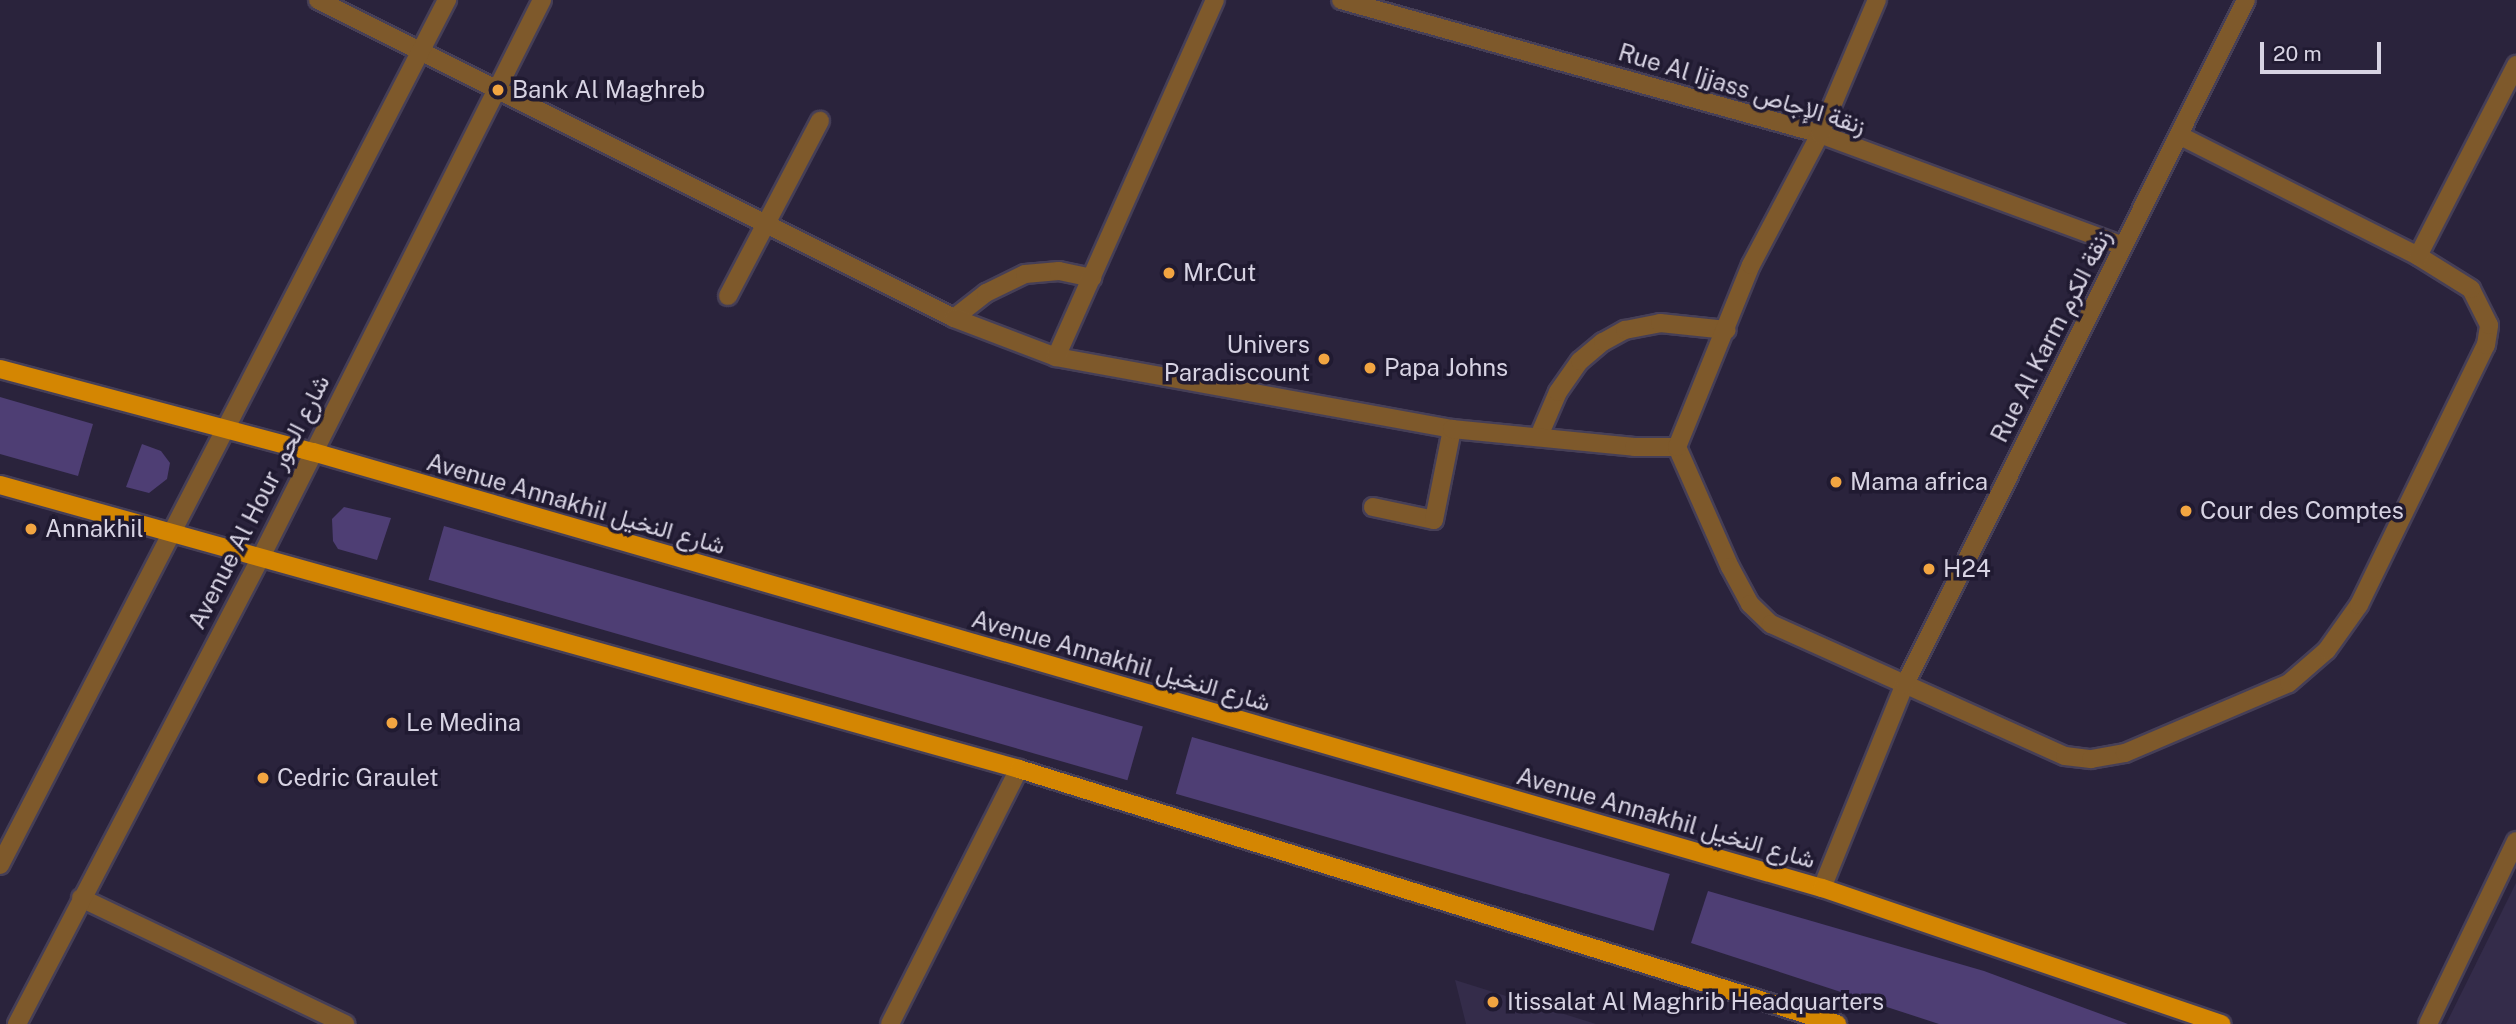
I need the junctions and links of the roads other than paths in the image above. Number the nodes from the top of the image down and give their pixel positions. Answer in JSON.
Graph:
{"nodes":[{"id":1,"x":318,"y":0,"type":"edge"},
{"id":2,"x":447,"y":0,"type":"edge"},
{"id":3,"x":542,"y":0,"type":"edge"},
{"id":4,"x":1215,"y":0,"type":"edge"},
{"id":5,"x":1341,"y":0,"type":"edge"},
{"id":6,"x":1877,"y":0,"type":"edge"},
{"id":7,"x":2246,"y":0,"type":"edge"},
{"id":8,"x":421,"y":52,"type":"junction"},
{"id":9,"x":2516,"y":65,"type":"edge"},
{"id":10,"x":498,"y":90,"type":"junction"},
{"id":11,"x":820,"y":121,"type":"dead end"},
{"id":12,"x":1820,"y":134,"type":"junction"},
{"id":13,"x":2180,"y":136,"type":"junction"},
{"id":14,"x":764,"y":221,"type":"junction"},
{"id":15,"x":2123,"y":246,"type":"junction"},
{"id":16,"x":2418,"y":256,"type":"junction"},
{"id":17,"x":1092,"y":278,"type":"junction"},
{"id":18,"x":728,"y":296,"type":"dead end"},
{"id":19,"x":954,"y":318,"type":"junction"},
{"id":20,"x":1727,"y":330,"type":"junction"},
{"id":21,"x":1056,"y":357,"type":"junction"},
{"id":22,"x":0,"y":369,"type":"edge"},
{"id":23,"x":227,"y":429,"type":"junction"},
{"id":24,"x":1452,"y":429,"type":"junction"},
{"id":25,"x":1539,"y":436,"type":"junction"},
{"id":26,"x":1677,"y":447,"type":"junction"},
{"id":27,"x":313,"y":452,"type":"junction"},
{"id":28,"x":0,"y":485,"type":"edge"},
{"id":29,"x":1373,"y":507,"type":"dead end"},
{"id":30,"x":171,"y":534,"type":"junction"},
{"id":31,"x":260,"y":559,"type":"junction"},
{"id":32,"x":1905,"y":684,"type":"junction"},
{"id":33,"x":1019,"y":769,"type":"junction"},
{"id":34,"x":2516,"y":841,"type":"edge"},
{"id":35,"x":0,"y":865,"type":"edge"},
{"id":36,"x":1822,"y":888,"type":"junction"},
{"id":37,"x":81,"y":898,"type":"junction"},
{"id":38,"x":17,"y":1024,"type":"edge"},
{"id":39,"x":345,"y":1024,"type":"edge"},
{"id":40,"x":890,"y":1024,"type":"edge"},
{"id":41,"x":1837,"y":1024,"type":"edge"},
{"id":42,"x":2222,"y":1024,"type":"edge"},
{"id":43,"x":2428,"y":1024,"type":"edge"}],
"edges":[{"from":1,"to":8,"type":"street"},
{"from":2,"to":8,"type":"street"},
{"from":3,"to":10,"type":"street","name":"Avenue Al Hour شارع الحور"},
{"from":4,"to":17,"type":"street"},
{"from":5,"to":12,"type":"street","name":"Rue Al Ijjass زنقة الإجاص"},
{"from":6,"to":12,"type":"street"},
{"from":7,"to":13,"type":"street","name":"Rue Al Karm زنقة الكرم"},
{"from":8,"to":10,"type":"street"},
{"from":8,"to":23,"type":"street"},
{"from":9,"to":16,"type":"street"},
{"from":10,"to":14,"type":"street"},
{"from":10,"to":27,"type":"street","name":"Avenue Al Hour شارع الحور"},
{"from":11,"to":14,"type":"street"},
{"from":12,"to":15,"type":"street","name":"Rue Al Ijjass زنقة الإجاص"},
{"from":12,"to":20,"type":"street"},
{"from":13,"to":15,"type":"street","name":"Rue Al Karm زنقة الكرم"},
{"from":13,"to":16,"type":"street"},
{"from":14,"to":18,"type":"street"},
{"from":14,"to":19,"type":"street"},
{"from":15,"to":32,"type":"street","name":"Rue Al Karm زنقة الكرم"},
{"from":16,"to":32,"type":"street"},
{"from":17,"to":19,"type":"street"},
{"from":17,"to":21,"type":"street"},
{"from":19,"to":21,"type":"street"},
{"from":20,"to":25,"type":"street"},
{"from":20,"to":26,"type":"street"},
{"from":21,"to":24,"type":"street"},
{"from":22,"to":23,"type":"main road","name":"Avenue Annakhil شارع النخيل"},
{"from":23,"to":27,"type":"main road","name":"Avenue Annakhil شارع النخيل"},
{"from":23,"to":30,"type":"street"},
{"from":24,"to":25,"type":"street"},
{"from":24,"to":29,"type":"street"},
{"from":25,"to":26,"type":"street"},
{"from":26,"to":32,"type":"street"},
{"from":27,"to":31,"type":"street","name":"Avenue Al Hour شارع الحور"},
{"from":27,"to":36,"type":"main road","name":"Avenue Annakhil شارع النخيل"},
{"from":28,"to":30,"type":"main road"},
{"from":30,"to":31,"type":"main road"},
{"from":30,"to":35,"type":"street"},
{"from":31,"to":33,"type":"main road"},
{"from":31,"to":37,"type":"street","name":"Avenue Al Hour شارع الحور"},
{"from":32,"to":36,"type":"street","name":"Rue Al Karm زنقة الكرم"},
{"from":33,"to":40,"type":"street"},
{"from":33,"to":41,"type":"main road"},
{"from":34,"to":43,"type":"street"},
{"from":36,"to":42,"type":"main road","name":"Avenue Annakhil شارع النخيل"},
{"from":37,"to":38,"type":"street","name":"Avenue Al Hour شارع الحور"},
{"from":37,"to":39,"type":"street"}]}
